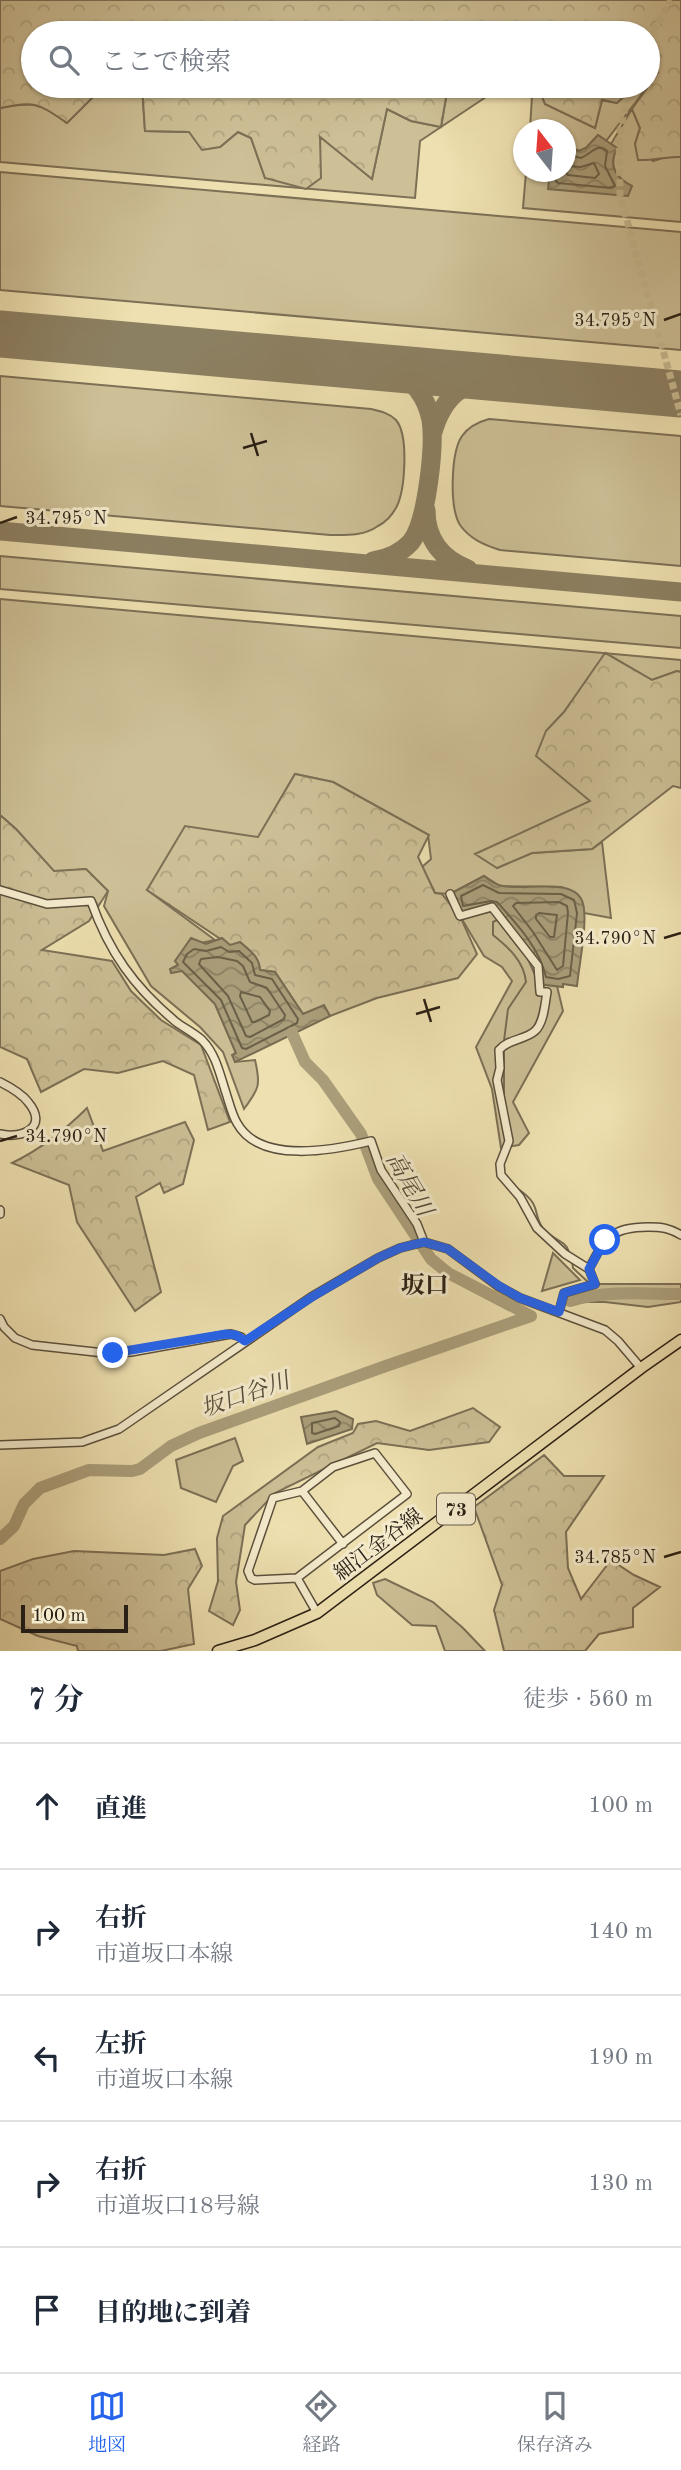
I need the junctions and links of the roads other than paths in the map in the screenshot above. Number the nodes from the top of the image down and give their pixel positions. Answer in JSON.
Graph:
{"nodes":[{"id":1,"x":0,"y":890,"type":"edge"},
{"id":2,"x":450,"y":894,"type":"dead end"},
{"id":3,"x":0,"y":1082,"type":"edge"},
{"id":4,"x":0,"y":1135,"type":"edge"},
{"id":5,"x":681,"y":1234,"type":"edge"},
{"id":6,"x":424,"y":1243,"type":"junction"},
{"id":7,"x":589,"y":1269,"type":"junction"},
{"id":8,"x":559,"y":1312,"type":"junction"},
{"id":9,"x":0,"y":1319,"type":"edge"},
{"id":10,"x":681,"y":1340,"type":"edge"},
{"id":11,"x":245,"y":1341,"type":"junction"},
{"id":12,"x":640,"y":1368,"type":"junction"},
{"id":13,"x":0,"y":1445,"type":"edge"},
{"id":14,"x":302,"y":1491,"type":"junction"},
{"id":15,"x":343,"y":1544,"type":"junction"},
{"id":16,"x":297,"y":1578,"type":"junction"},
{"id":17,"x":317,"y":1613,"type":"junction"},
{"id":18,"x":218,"y":1651,"type":"edge"}],
"edges":[{"from":1,"to":6,"type":"street"},
{"from":2,"to":7,"type":"street"},
{"from":3,"to":4,"type":"street"},
{"from":5,"to":7,"type":"street"},
{"from":6,"to":8,"type":"street"},
{"from":6,"to":11,"type":"street"},
{"from":7,"to":8,"type":"street"},
{"from":8,"to":12,"type":"street"},
{"from":9,"to":11,"type":"street"},
{"from":10,"to":12,"type":"main road","name":"細江金谷線","number":"73"},
{"from":11,"to":13,"type":"street"},
{"from":12,"to":17,"type":"main road","name":"細江金谷線","number":"73"},
{"from":14,"to":15,"type":"street"},
{"from":14,"to":15,"type":"street"},
{"from":14,"to":16,"type":"street"},
{"from":15,"to":16,"type":"street"},
{"from":16,"to":17,"type":"street"},
{"from":17,"to":18,"type":"main road","name":"細江金谷線","number":"73"}]}
